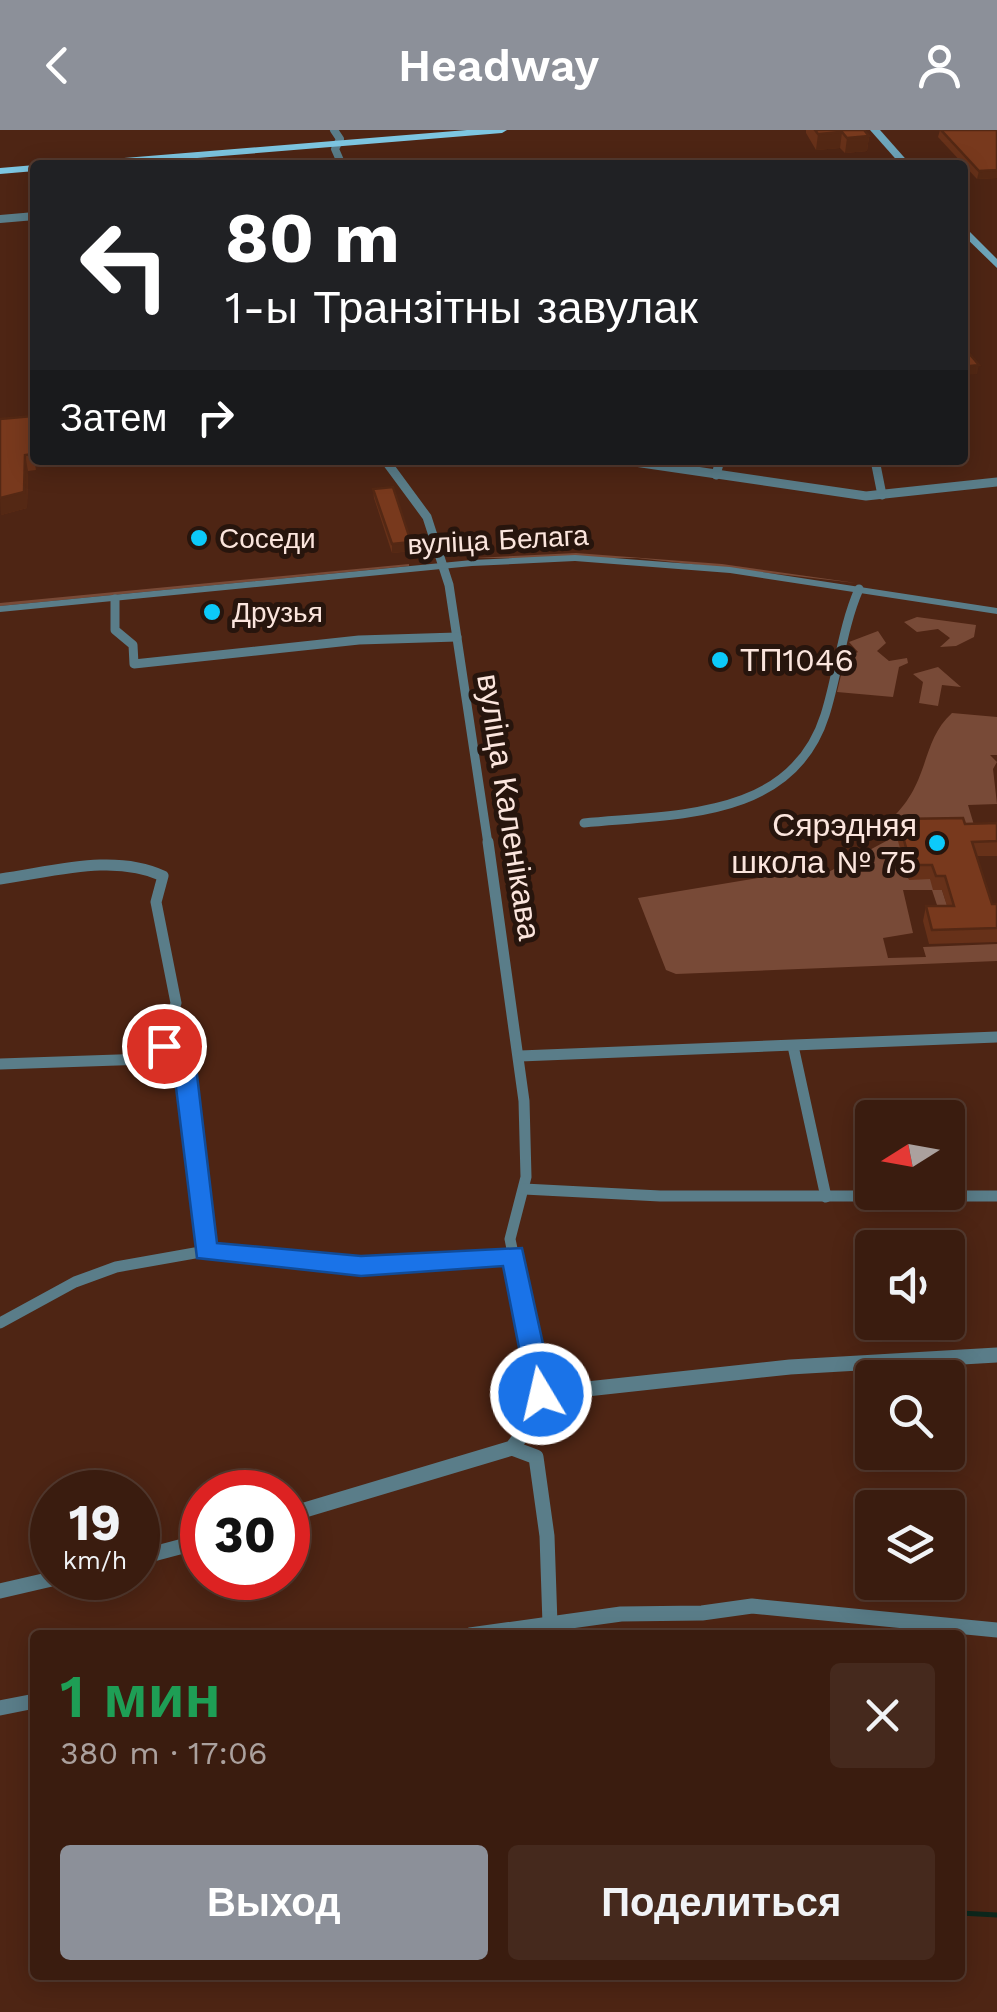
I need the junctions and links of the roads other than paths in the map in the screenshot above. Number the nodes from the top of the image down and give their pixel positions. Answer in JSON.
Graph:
{"nodes":[{"id":1,"x":334,"y":130,"type":"edge"},
{"id":2,"x":502,"y":130,"type":"edge"},
{"id":3,"x":875,"y":130,"type":"edge"},
{"id":4,"x":337,"y":144,"type":"junction"},
{"id":5,"x":137,"y":160,"type":"edge"},
{"id":6,"x":341,"y":160,"type":"edge"},
{"id":7,"x":902,"y":160,"type":"edge"},
{"id":8,"x":30,"y":168,"type":"edge"},
{"id":9,"x":0,"y":171,"type":"edge"},
{"id":10,"x":30,"y":216,"type":"edge"},
{"id":11,"x":0,"y":219,"type":"edge"},
{"id":12,"x":968,"y":234,"type":"edge"},
{"id":13,"x":997,"y":265,"type":"edge"},
{"id":14,"x":389,"y":465,"type":"edge"},
{"id":15,"x":655,"y":465,"type":"edge"},
{"id":16,"x":719,"y":465,"type":"edge"},
{"id":17,"x":876,"y":465,"type":"edge"},
{"id":18,"x":716,"y":474,"type":"junction"},
{"id":19,"x":997,"y":482,"type":"edge"},
{"id":20,"x":882,"y":495,"type":"junction"},
{"id":21,"x":442,"y":563,"type":"junction"},
{"id":22,"x":858,"y":589,"type":"junction"},
{"id":23,"x":114,"y":599,"type":"junction"},
{"id":24,"x":0,"y":601,"type":"edge"},
{"id":25,"x":997,"y":608,"type":"edge"},
{"id":26,"x":0,"y":610,"type":"edge"},
{"id":27,"x":457,"y":636,"type":"junction"},
{"id":28,"x":584,"y":823,"type":"dead end"},
{"id":29,"x":0,"y":879,"type":"edge"},
{"id":30,"x":997,"y":1036,"type":"edge"},
{"id":31,"x":793,"y":1046,"type":"junction"},
{"id":32,"x":520,"y":1056,"type":"junction"},
{"id":33,"x":184,"y":1058,"type":"junction"},
{"id":34,"x":0,"y":1064,"type":"edge"},
{"id":35,"x":524,"y":1190,"type":"junction"},
{"id":36,"x":997,"y":1196,"type":"edge"},
{"id":37,"x":826,"y":1197,"type":"junction"},
{"id":38,"x":206,"y":1251,"type":"junction"},
{"id":39,"x":513,"y":1255,"type":"junction"},
{"id":40,"x":0,"y":1322,"type":"edge"},
{"id":41,"x":997,"y":1356,"type":"edge"},
{"id":42,"x":541,"y":1394,"type":"junction"},
{"id":43,"x":512,"y":1448,"type":"junction"},
{"id":44,"x":310,"y":1509,"type":"edge"},
{"id":45,"x":30,"y":1584,"type":"edge"},
{"id":46,"x":0,"y":1591,"type":"edge"},
{"id":47,"x":550,"y":1624,"type":"junction"},
{"id":48,"x":506,"y":1630,"type":"edge"},
{"id":49,"x":997,"y":1630,"type":"edge"},
{"id":50,"x":30,"y":1702,"type":"edge"},
{"id":51,"x":0,"y":1708,"type":"edge"}],
"edges":[{"from":1,"to":4,"type":"street"},
{"from":2,"to":4,"type":"main road"},
{"from":3,"to":7,"type":"main road"},
{"from":4,"to":5,"type":"main road"},
{"from":4,"to":6,"type":"street"},
{"from":8,"to":9,"type":"main road"},
{"from":10,"to":11,"type":"street"},
{"from":12,"to":13,"type":"main road"},
{"from":14,"to":21,"type":"street","name":"вуліца Каленікава"},
{"from":15,"to":18,"type":"street"},
{"from":16,"to":18,"type":"street"},
{"from":17,"to":20,"type":"street"},
{"from":18,"to":20,"type":"street"},
{"from":19,"to":20,"type":"street"},
{"from":21,"to":22,"type":"street","name":"вуліца Белага"},
{"from":21,"to":23,"type":"street","name":"вуліца Белага"},
{"from":21,"to":24,"type":"street","name":"вуліца Белага"},
{"from":21,"to":25,"type":"street","name":"вуліца Белага"},
{"from":21,"to":27,"type":"street","name":"вуліца Каленікава"},
{"from":22,"to":25,"type":"street","name":"вуліца Белага"},
{"from":22,"to":28,"type":"street"},
{"from":23,"to":26,"type":"street","name":"вуліца Белага"},
{"from":23,"to":27,"type":"street"},
{"from":27,"to":32,"type":"street","name":"вуліца Каленікава"},
{"from":29,"to":33,"type":"street"},
{"from":30,"to":31,"type":"street"},
{"from":31,"to":32,"type":"street"},
{"from":31,"to":37,"type":"street"},
{"from":32,"to":35,"type":"street","name":"вуліца Каленікава"},
{"from":33,"to":34,"type":"street"},
{"from":33,"to":38,"type":"street"},
{"from":35,"to":37,"type":"street"},
{"from":35,"to":39,"type":"street","name":"вуліца Каленікава"},
{"from":36,"to":37,"type":"street"},
{"from":38,"to":39,"type":"street"},
{"from":38,"to":40,"type":"street"},
{"from":39,"to":42,"type":"street","name":"вуліца Каленікава"},
{"from":41,"to":42,"type":"street"},
{"from":42,"to":43,"type":"street"},
{"from":43,"to":44,"type":"street"},
{"from":43,"to":47,"type":"street"},
{"from":45,"to":46,"type":"street"},
{"from":47,"to":48,"type":"street"},
{"from":47,"to":49,"type":"street"},
{"from":50,"to":51,"type":"street"}]}
